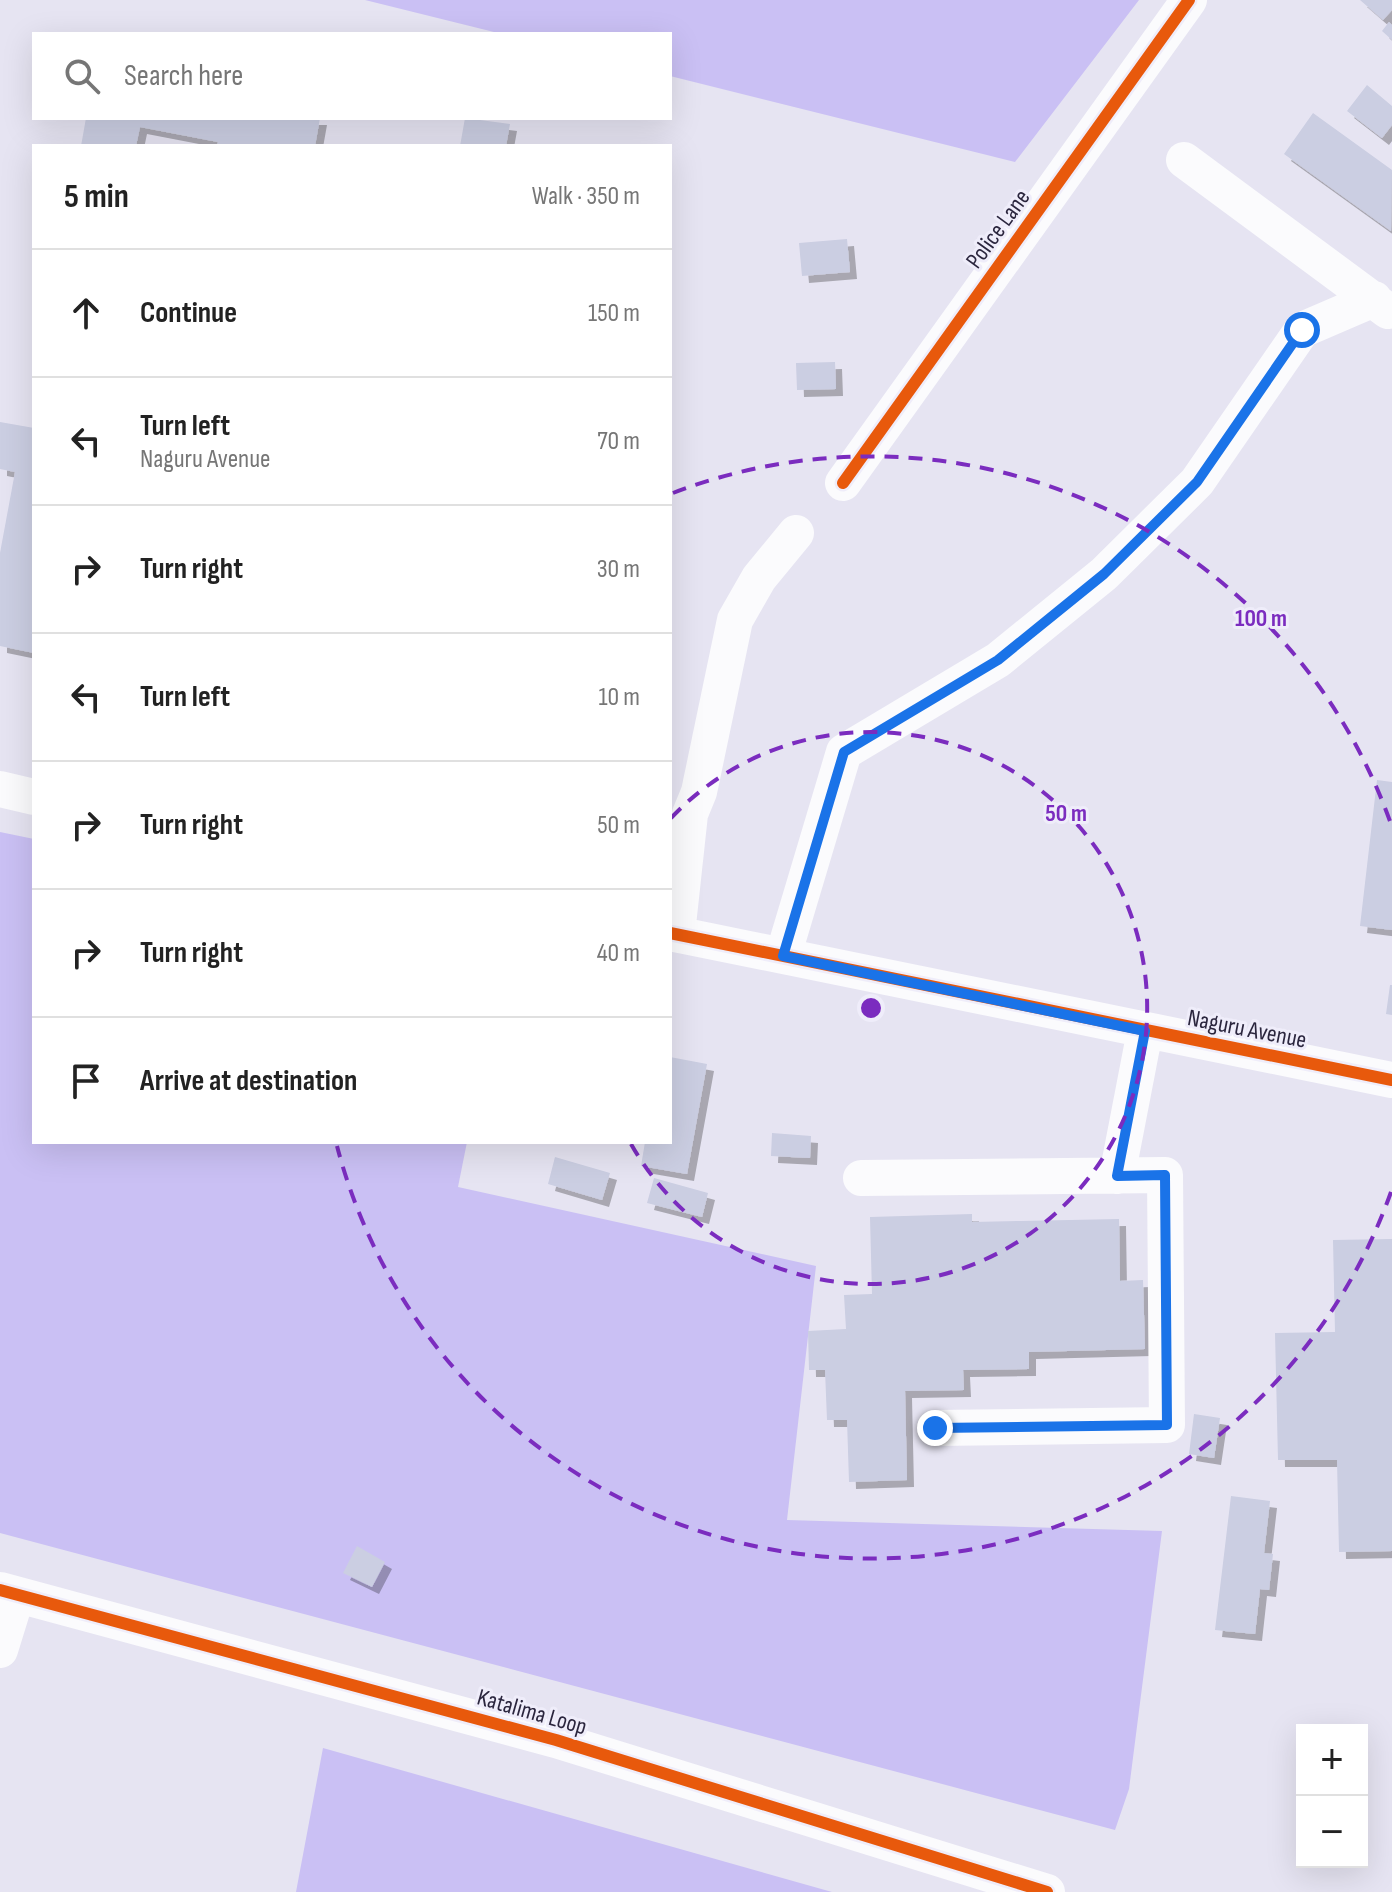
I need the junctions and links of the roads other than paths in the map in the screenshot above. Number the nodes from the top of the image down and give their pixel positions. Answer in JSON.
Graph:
{"nodes":[{"id":1,"x":1189,"y":0,"type":"edge"},
{"id":2,"x":1184,"y":160,"type":"dead end"},
{"id":3,"x":1383,"y":307,"type":"edge"},
{"id":4,"x":843,"y":483,"type":"dead end"},
{"id":5,"x":796,"y":533,"type":"dead end"},
{"id":6,"x":0,"y":789,"type":"edge"},
{"id":7,"x":32,"y":797,"type":"edge"},
{"id":8,"x":674,"y":933,"type":"edge"},
{"id":9,"x":783,"y":956,"type":"junction"},
{"id":10,"x":1145,"y":1031,"type":"junction"},
{"id":11,"x":1392,"y":1080,"type":"edge"},
{"id":12,"x":1117,"y":1176,"type":"junction"},
{"id":13,"x":861,"y":1178,"type":"dead end"},
{"id":14,"x":935,"y":1428,"type":"dead end"},
{"id":15,"x":8,"y":1592,"type":"edge"},
{"id":16,"x":0,"y":1650,"type":"edge"},
{"id":17,"x":1047,"y":1892,"type":"edge"}],
"edges":[{"from":1,"to":4,"type":"street","name":"Police Lane"},
{"from":2,"to":3,"type":"street"},
{"from":3,"to":9,"type":"street"},
{"from":5,"to":8,"type":"street"},
{"from":6,"to":7,"type":"street"},
{"from":8,"to":9,"type":"street","name":"Naguru Avenue"},
{"from":9,"to":10,"type":"street","name":"Naguru Avenue"},
{"from":10,"to":11,"type":"street","name":"Naguru Avenue"},
{"from":10,"to":12,"type":"street"},
{"from":12,"to":13,"type":"street"},
{"from":12,"to":14,"type":"street"},
{"from":15,"to":16,"type":"street"},
{"from":15,"to":17,"type":"street","name":"Katalima Loop"}]}
